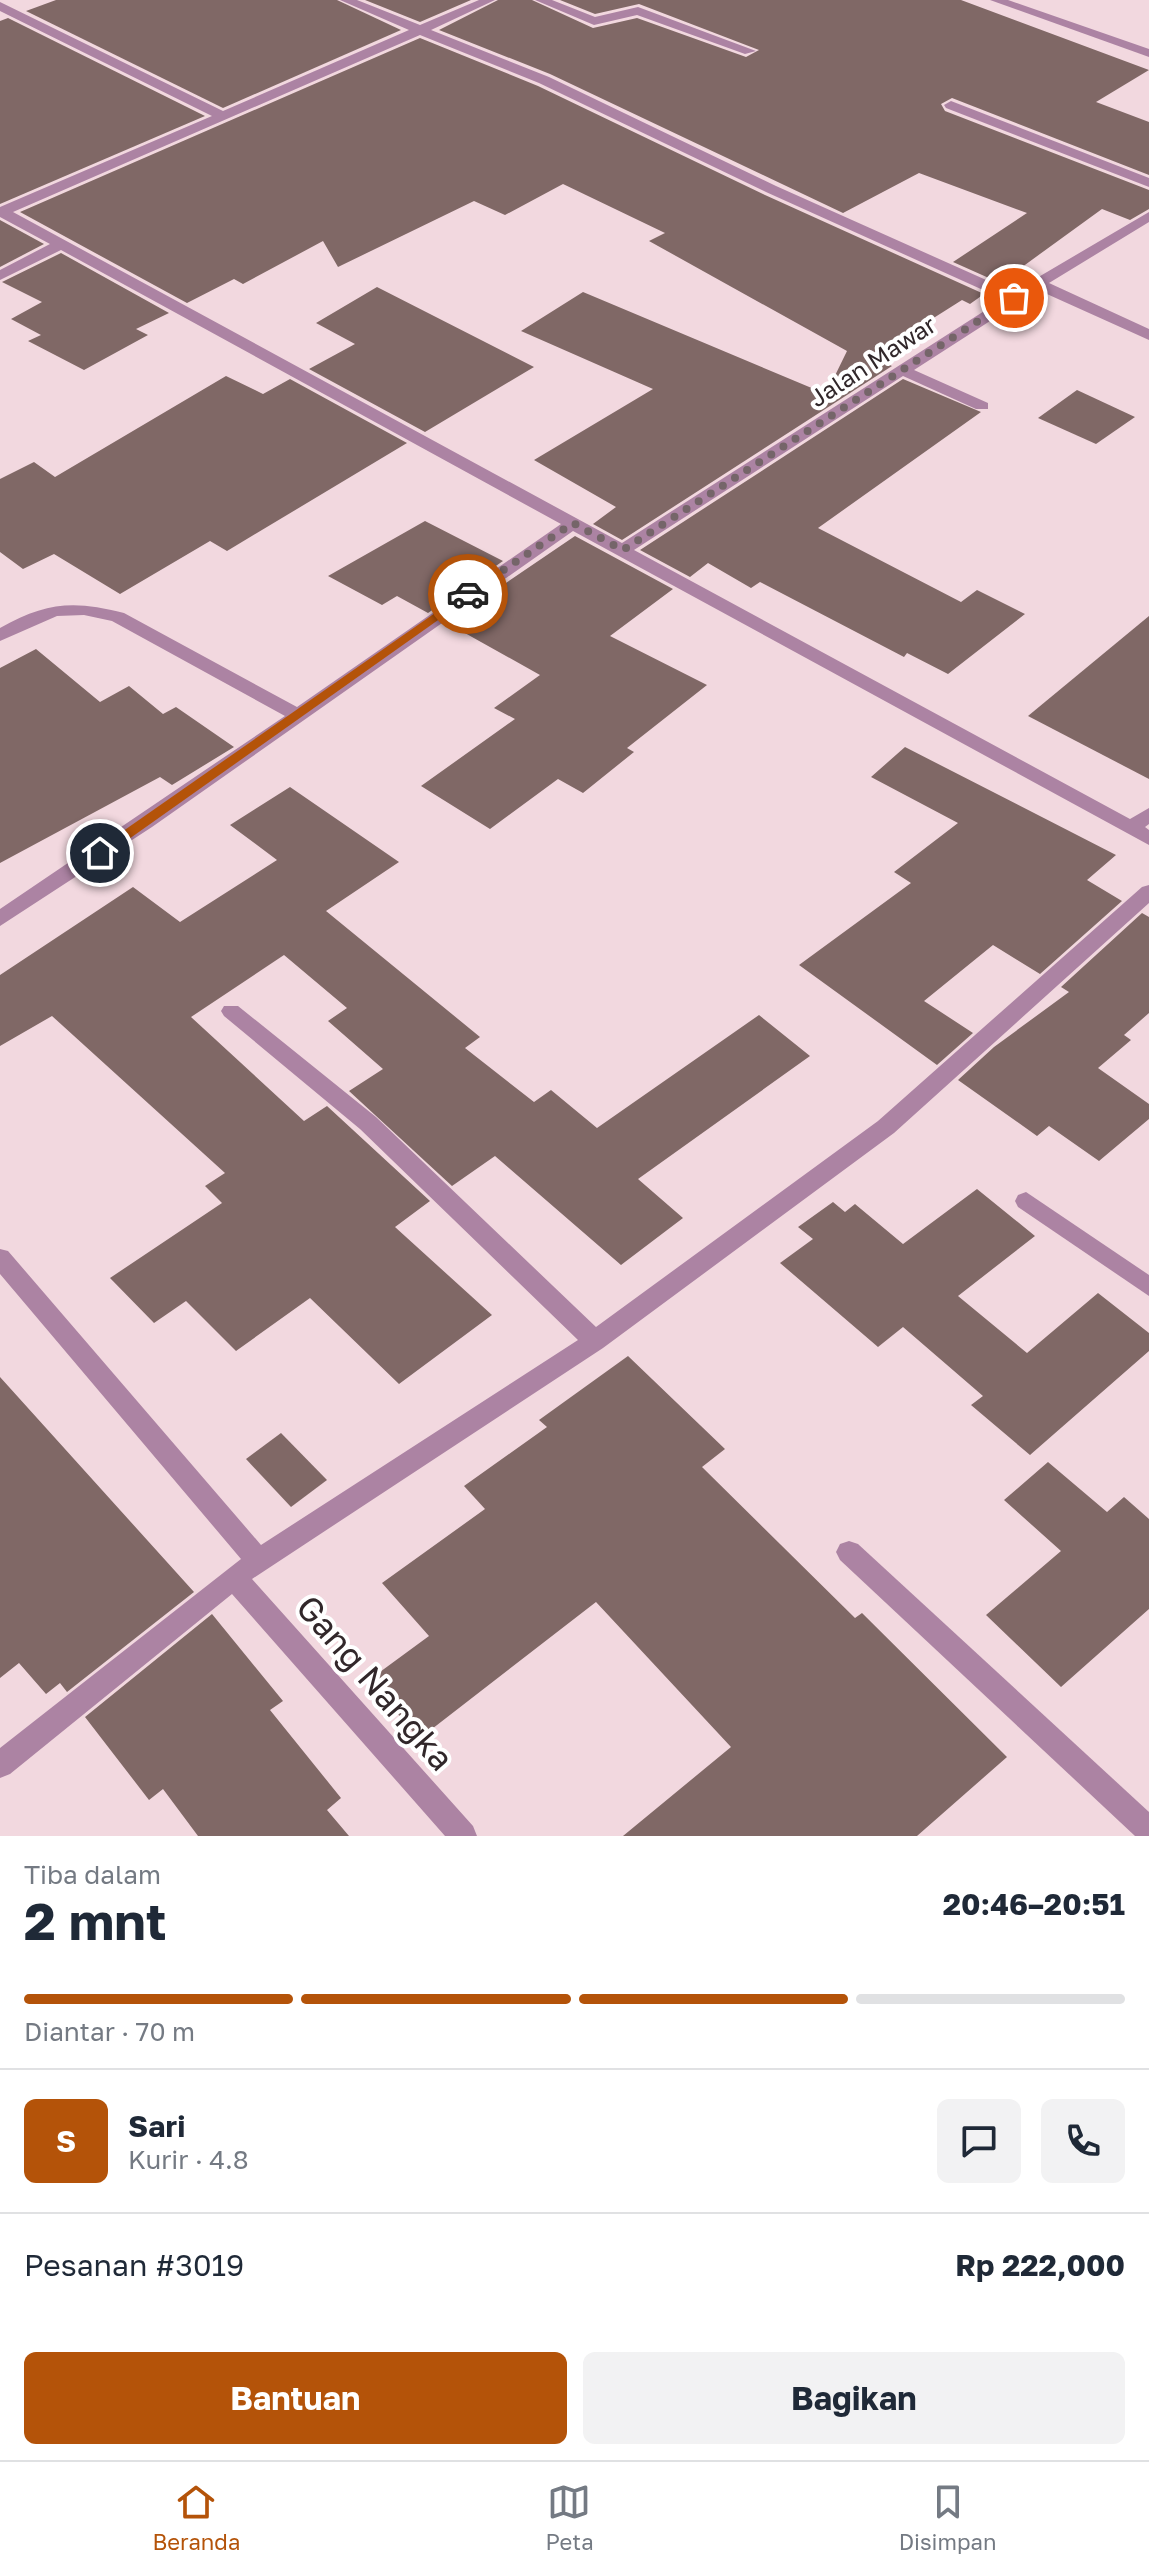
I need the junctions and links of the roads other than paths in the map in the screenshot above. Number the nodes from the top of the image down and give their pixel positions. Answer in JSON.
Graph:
{"nodes":[{"id":1,"x":346,"y":0,"type":"edge"},
{"id":2,"x":489,"y":0,"type":"edge"},
{"id":3,"x":541,"y":0,"type":"edge"},
{"id":4,"x":996,"y":0,"type":"edge"},
{"id":5,"x":0,"y":6,"type":"edge"},
{"id":6,"x":419,"y":31,"type":"junction"},
{"id":7,"x":750,"y":51,"type":"dead end"},
{"id":8,"x":1149,"y":53,"type":"edge"},
{"id":9,"x":951,"y":105,"type":"dead end"},
{"id":10,"x":223,"y":116,"type":"junction"},
{"id":11,"x":1149,"y":183,"type":"edge"},
{"id":12,"x":1,"y":211,"type":"edge"},
{"id":13,"x":1149,"y":216,"type":"edge"},
{"id":14,"x":61,"y":244,"type":"junction"},
{"id":15,"x":0,"y":276,"type":"edge"},
{"id":16,"x":1038,"y":284,"type":"junction"},
{"id":17,"x":1014,"y":298,"type":"junction"},
{"id":18,"x":1149,"y":335,"type":"edge"},
{"id":19,"x":904,"y":371,"type":"junction"},
{"id":20,"x":982,"y":406,"type":"dead end"},
{"id":21,"x":573,"y":523,"type":"junction"},
{"id":22,"x":623,"y":550,"type":"junction"},
{"id":23,"x":0,"y":635,"type":"edge"},
{"id":24,"x":299,"y":716,"type":"junction"},
{"id":25,"x":1149,"y":814,"type":"edge"},
{"id":26,"x":1141,"y":833,"type":"edge"},
{"id":27,"x":1149,"y":892,"type":"edge"},
{"id":28,"x":0,"y":919,"type":"edge"},
{"id":29,"x":231,"y":1011,"type":"dead end"},
{"id":30,"x":1026,"y":1201,"type":"dead end"},
{"id":31,"x":0,"y":1258,"type":"edge"},
{"id":32,"x":1149,"y":1287,"type":"edge"},
{"id":33,"x":595,"y":1341,"type":"junction"},
{"id":34,"x":849,"y":1552,"type":"dead end"},
{"id":35,"x":258,"y":1560,"type":"junction"},
{"id":36,"x":234,"y":1577,"type":"junction"},
{"id":37,"x":0,"y":1765,"type":"edge"},
{"id":38,"x":1149,"y":1830,"type":"edge"},
{"id":39,"x":463,"y":1836,"type":"edge"}],
"edges":[{"from":1,"to":6,"type":"street"},
{"from":2,"to":6,"type":"street"},
{"from":3,"to":7,"type":"street"},
{"from":4,"to":8,"type":"street"},
{"from":5,"to":10,"type":"street"},
{"from":6,"to":10,"type":"street"},
{"from":6,"to":17,"type":"street"},
{"from":9,"to":11,"type":"street"},
{"from":10,"to":12,"type":"street"},
{"from":12,"to":14,"type":"street"},
{"from":13,"to":16,"type":"street","name":"Jalan Mawar"},
{"from":14,"to":15,"type":"street"},
{"from":14,"to":21,"type":"street"},
{"from":16,"to":17,"type":"street","name":"Jalan Mawar"},
{"from":16,"to":18,"type":"street"},
{"from":17,"to":19,"type":"street","name":"Jalan Mawar"},
{"from":19,"to":20,"type":"street"},
{"from":19,"to":22,"type":"street","name":"Jalan Mawar"},
{"from":21,"to":22,"type":"street"},
{"from":21,"to":24,"type":"street"},
{"from":22,"to":26,"type":"street"},
{"from":23,"to":24,"type":"street"},
{"from":24,"to":28,"type":"street"},
{"from":25,"to":26,"type":"street"},
{"from":27,"to":33,"type":"street"},
{"from":29,"to":33,"type":"street"},
{"from":30,"to":32,"type":"street"},
{"from":31,"to":35,"type":"street"},
{"from":33,"to":35,"type":"street"},
{"from":34,"to":38,"type":"street"},
{"from":35,"to":36,"type":"street"},
{"from":36,"to":37,"type":"street"},
{"from":36,"to":39,"type":"street","name":"Gang Nangka"}]}
